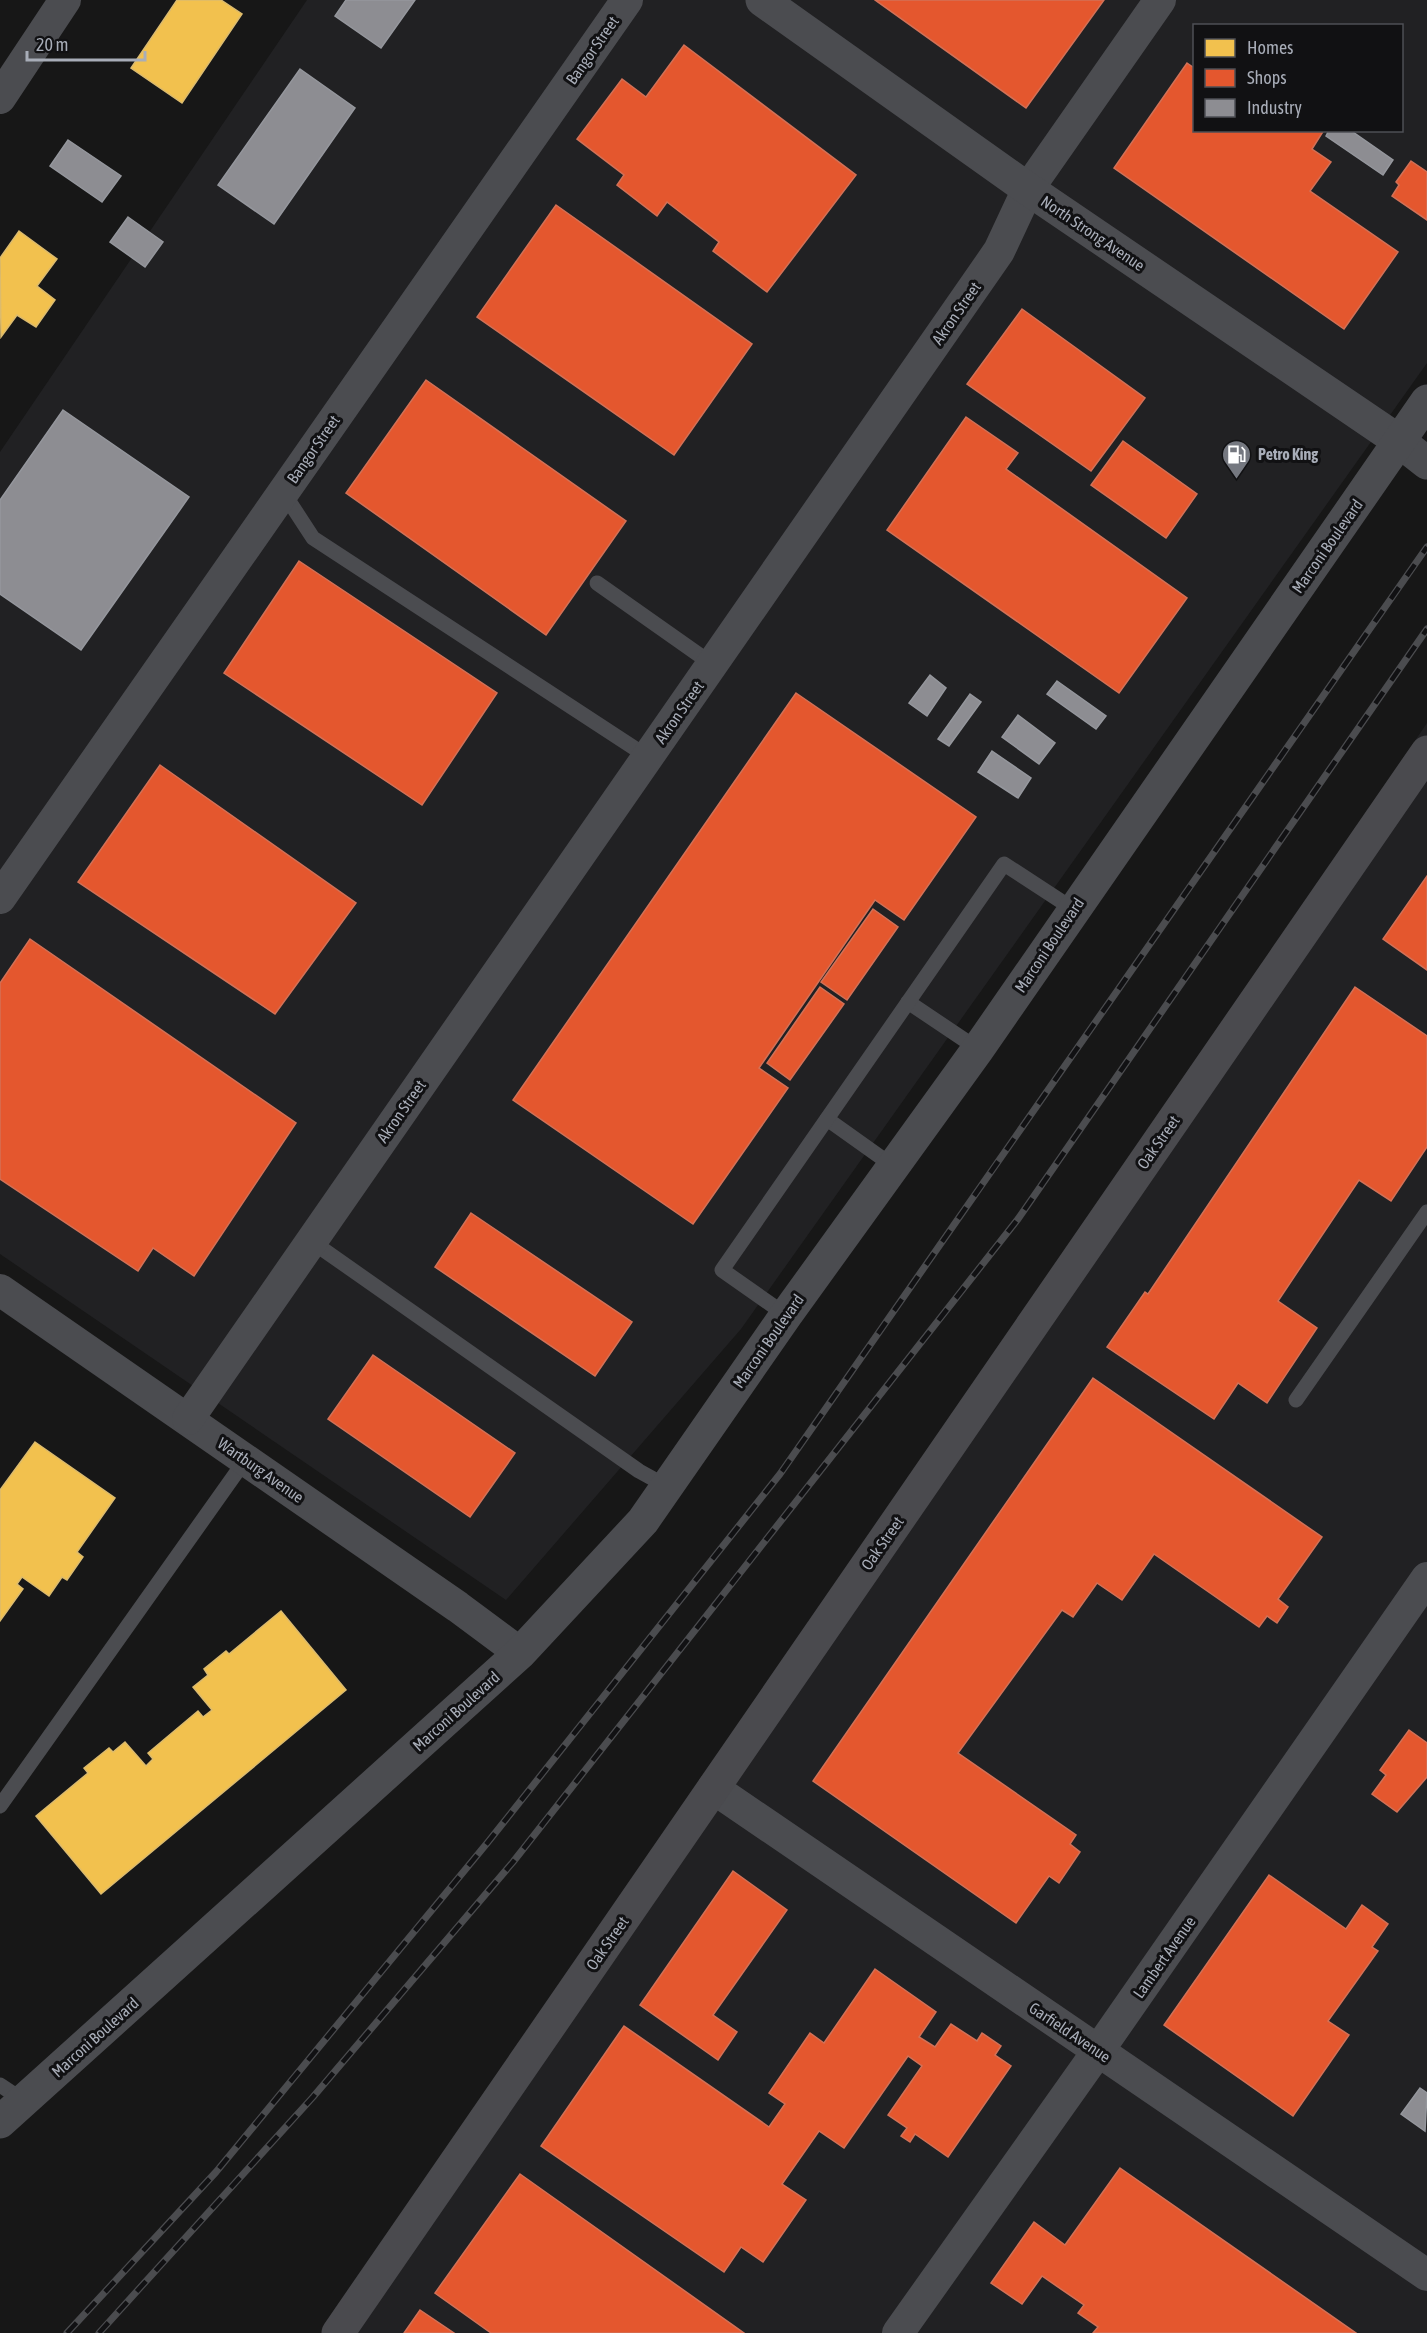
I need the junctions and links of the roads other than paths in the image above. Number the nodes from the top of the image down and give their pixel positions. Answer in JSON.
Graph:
{"nodes":[{"id":1,"x":65,"y":0,"type":"edge"},
{"id":2,"x":627,"y":0,"type":"edge"},
{"id":3,"x":762,"y":0,"type":"edge"},
{"id":4,"x":1160,"y":0,"type":"edge"},
{"id":5,"x":0,"y":98,"type":"edge"},
{"id":6,"x":1028,"y":189,"type":"junction"},
{"id":7,"x":1427,"y":401,"type":"edge"},
{"id":8,"x":1400,"y":441,"type":"junction"},
{"id":9,"x":1427,"y":463,"type":"edge"},
{"id":10,"x":283,"y":492,"type":"junction"},
{"id":11,"x":597,"y":583,"type":"dead end"},
{"id":12,"x":712,"y":664,"type":"junction"},
{"id":13,"x":1427,"y":752,"type":"edge"},
{"id":14,"x":648,"y":757,"type":"junction"},
{"id":15,"x":0,"y":898,"type":"edge"},
{"id":16,"x":1073,"y":909,"type":"junction"},
{"id":17,"x":908,"y":1002,"type":"junction"},
{"id":18,"x":978,"y":1049,"type":"junction"},
{"id":19,"x":827,"y":1119,"type":"junction"},
{"id":20,"x":893,"y":1166,"type":"junction"},
{"id":21,"x":1427,"y":1212,"type":"edge"},
{"id":22,"x":311,"y":1241,"type":"junction"},
{"id":23,"x":0,"y":1290,"type":"edge"},
{"id":24,"x":786,"y":1315,"type":"junction"},
{"id":25,"x":1296,"y":1400,"type":"dead end"},
{"id":26,"x":188,"y":1419,"type":"junction"},
{"id":27,"x":246,"y":1459,"type":"junction"},
{"id":28,"x":668,"y":1487,"type":"junction"},
{"id":29,"x":1427,"y":1578,"type":"edge"},
{"id":30,"x":520,"y":1653,"type":"junction"},
{"id":31,"x":713,"y":1788,"type":"junction"},
{"id":32,"x":0,"y":1806,"type":"edge"},
{"id":33,"x":1098,"y":2051,"type":"junction"},
{"id":34,"x":8,"y":2103,"type":"edge"},
{"id":35,"x":1427,"y":2275,"type":"edge"},
{"id":36,"x":338,"y":2333,"type":"edge"},
{"id":37,"x":898,"y":2333,"type":"edge"}],
"edges":[{"from":1,"to":5,"type":"street"},
{"from":2,"to":10,"type":"street","name":"Bangor Street"},
{"from":3,"to":6,"type":"street","name":"North Strong Avenue"},
{"from":4,"to":6,"type":"street","name":"Akron Street"},
{"from":6,"to":8,"type":"street","name":"North Strong Avenue"},
{"from":6,"to":12,"type":"street","name":"Akron Street"},
{"from":7,"to":8,"type":"street","name":"Marconi Boulevard"},
{"from":8,"to":9,"type":"street","name":"North Strong Avenue"},
{"from":8,"to":16,"type":"street","name":"Marconi Boulevard"},
{"from":10,"to":14,"type":"lane"},
{"from":10,"to":15,"type":"street","name":"Bangor Street"},
{"from":11,"to":12,"type":"lane"},
{"from":12,"to":14,"type":"street","name":"Akron Street"},
{"from":13,"to":31,"type":"main road","name":"Oak Street"},
{"from":14,"to":22,"type":"street","name":"Akron Street"},
{"from":16,"to":17,"type":"lane"},
{"from":16,"to":18,"type":"street","name":"Marconi Boulevard"},
{"from":17,"to":18,"type":"lane"},
{"from":17,"to":19,"type":"lane"},
{"from":18,"to":20,"type":"street","name":"Marconi Boulevard"},
{"from":19,"to":20,"type":"lane"},
{"from":19,"to":24,"type":"lane"},
{"from":20,"to":24,"type":"street","name":"Marconi Boulevard"},
{"from":21,"to":25,"type":"lane"},
{"from":22,"to":26,"type":"street","name":"Akron Street"},
{"from":22,"to":28,"type":"lane"},
{"from":23,"to":26,"type":"street","name":"Wartburg Avenue"},
{"from":24,"to":28,"type":"street","name":"Marconi Boulevard"},
{"from":26,"to":27,"type":"street","name":"Wartburg Avenue"},
{"from":27,"to":30,"type":"street","name":"Wartburg Avenue"},
{"from":27,"to":32,"type":"lane"},
{"from":28,"to":30,"type":"street","name":"Marconi Boulevard"},
{"from":29,"to":33,"type":"street","name":"Lambert Avenue"},
{"from":30,"to":34,"type":"street","name":"Marconi Boulevard"},
{"from":31,"to":33,"type":"street","name":"Garfield Avenue"},
{"from":31,"to":36,"type":"main road","name":"Oak Street"},
{"from":33,"to":35,"type":"street","name":"Garfield Avenue"},
{"from":33,"to":37,"type":"street","name":"Lambert Avenue"}]}
